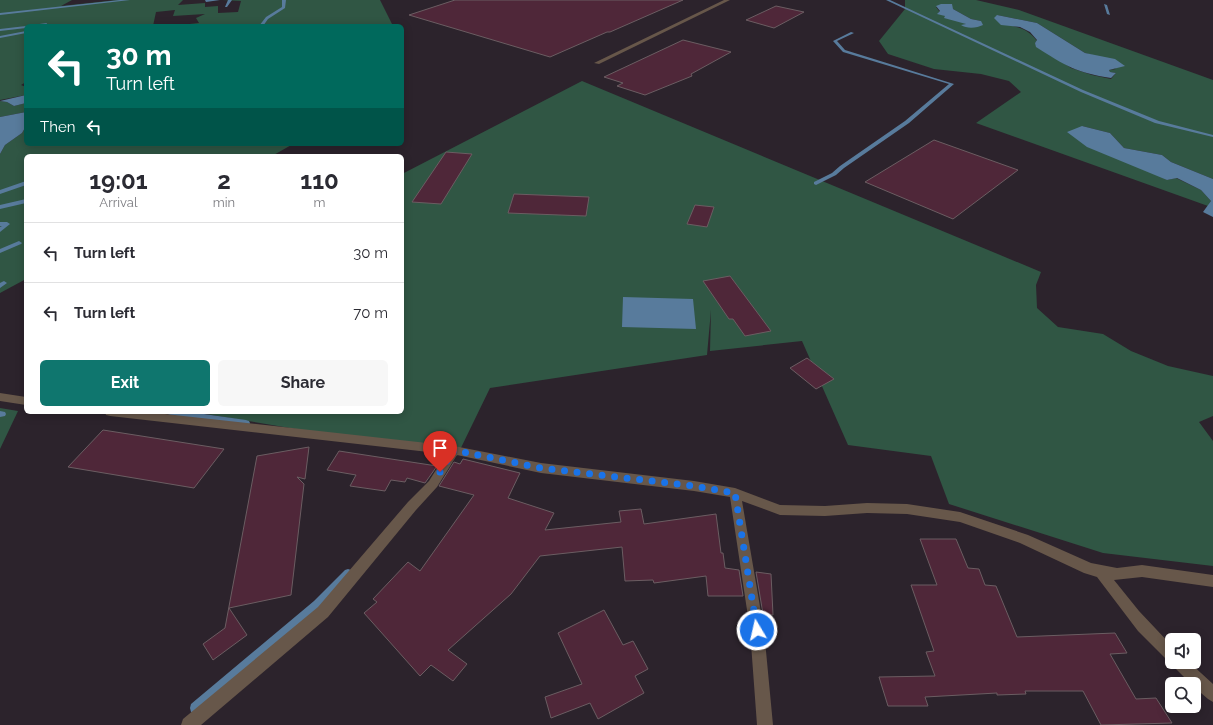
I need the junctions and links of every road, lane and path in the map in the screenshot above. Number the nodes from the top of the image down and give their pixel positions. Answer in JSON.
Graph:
{"nodes":[{"id":1,"x":728,"y":0,"type":"edge"},
{"id":2,"x":597,"y":63,"type":"dead end"},
{"id":3,"x":0,"y":397,"type":"edge"},
{"id":4,"x":24,"y":401,"type":"edge"},
{"id":5,"x":128,"y":414,"type":"edge"},
{"id":6,"x":454,"y":450,"type":"junction"},
{"id":7,"x":735,"y":493,"type":"junction"},
{"id":8,"x":1101,"y":572,"type":"junction"},
{"id":9,"x":1213,"y":581,"type":"edge"},
{"id":10,"x":1165,"y":649,"type":"edge"},
{"id":11,"x":1186,"y":669,"type":"edge"},
{"id":12,"x":1213,"y":694,"type":"edge"},
{"id":13,"x":189,"y":725,"type":"edge"},
{"id":14,"x":765,"y":725,"type":"edge"}],
"edges":[{"from":1,"to":2,"type":"street"},
{"from":3,"to":4,"type":"street"},
{"from":5,"to":6,"type":"street"},
{"from":6,"to":7,"type":"street"},
{"from":6,"to":13,"type":"street"},
{"from":7,"to":8,"type":"street"},
{"from":7,"to":14,"type":"street"},
{"from":8,"to":9,"type":"street"},
{"from":8,"to":10,"type":"street"},
{"from":11,"to":12,"type":"street"}]}
